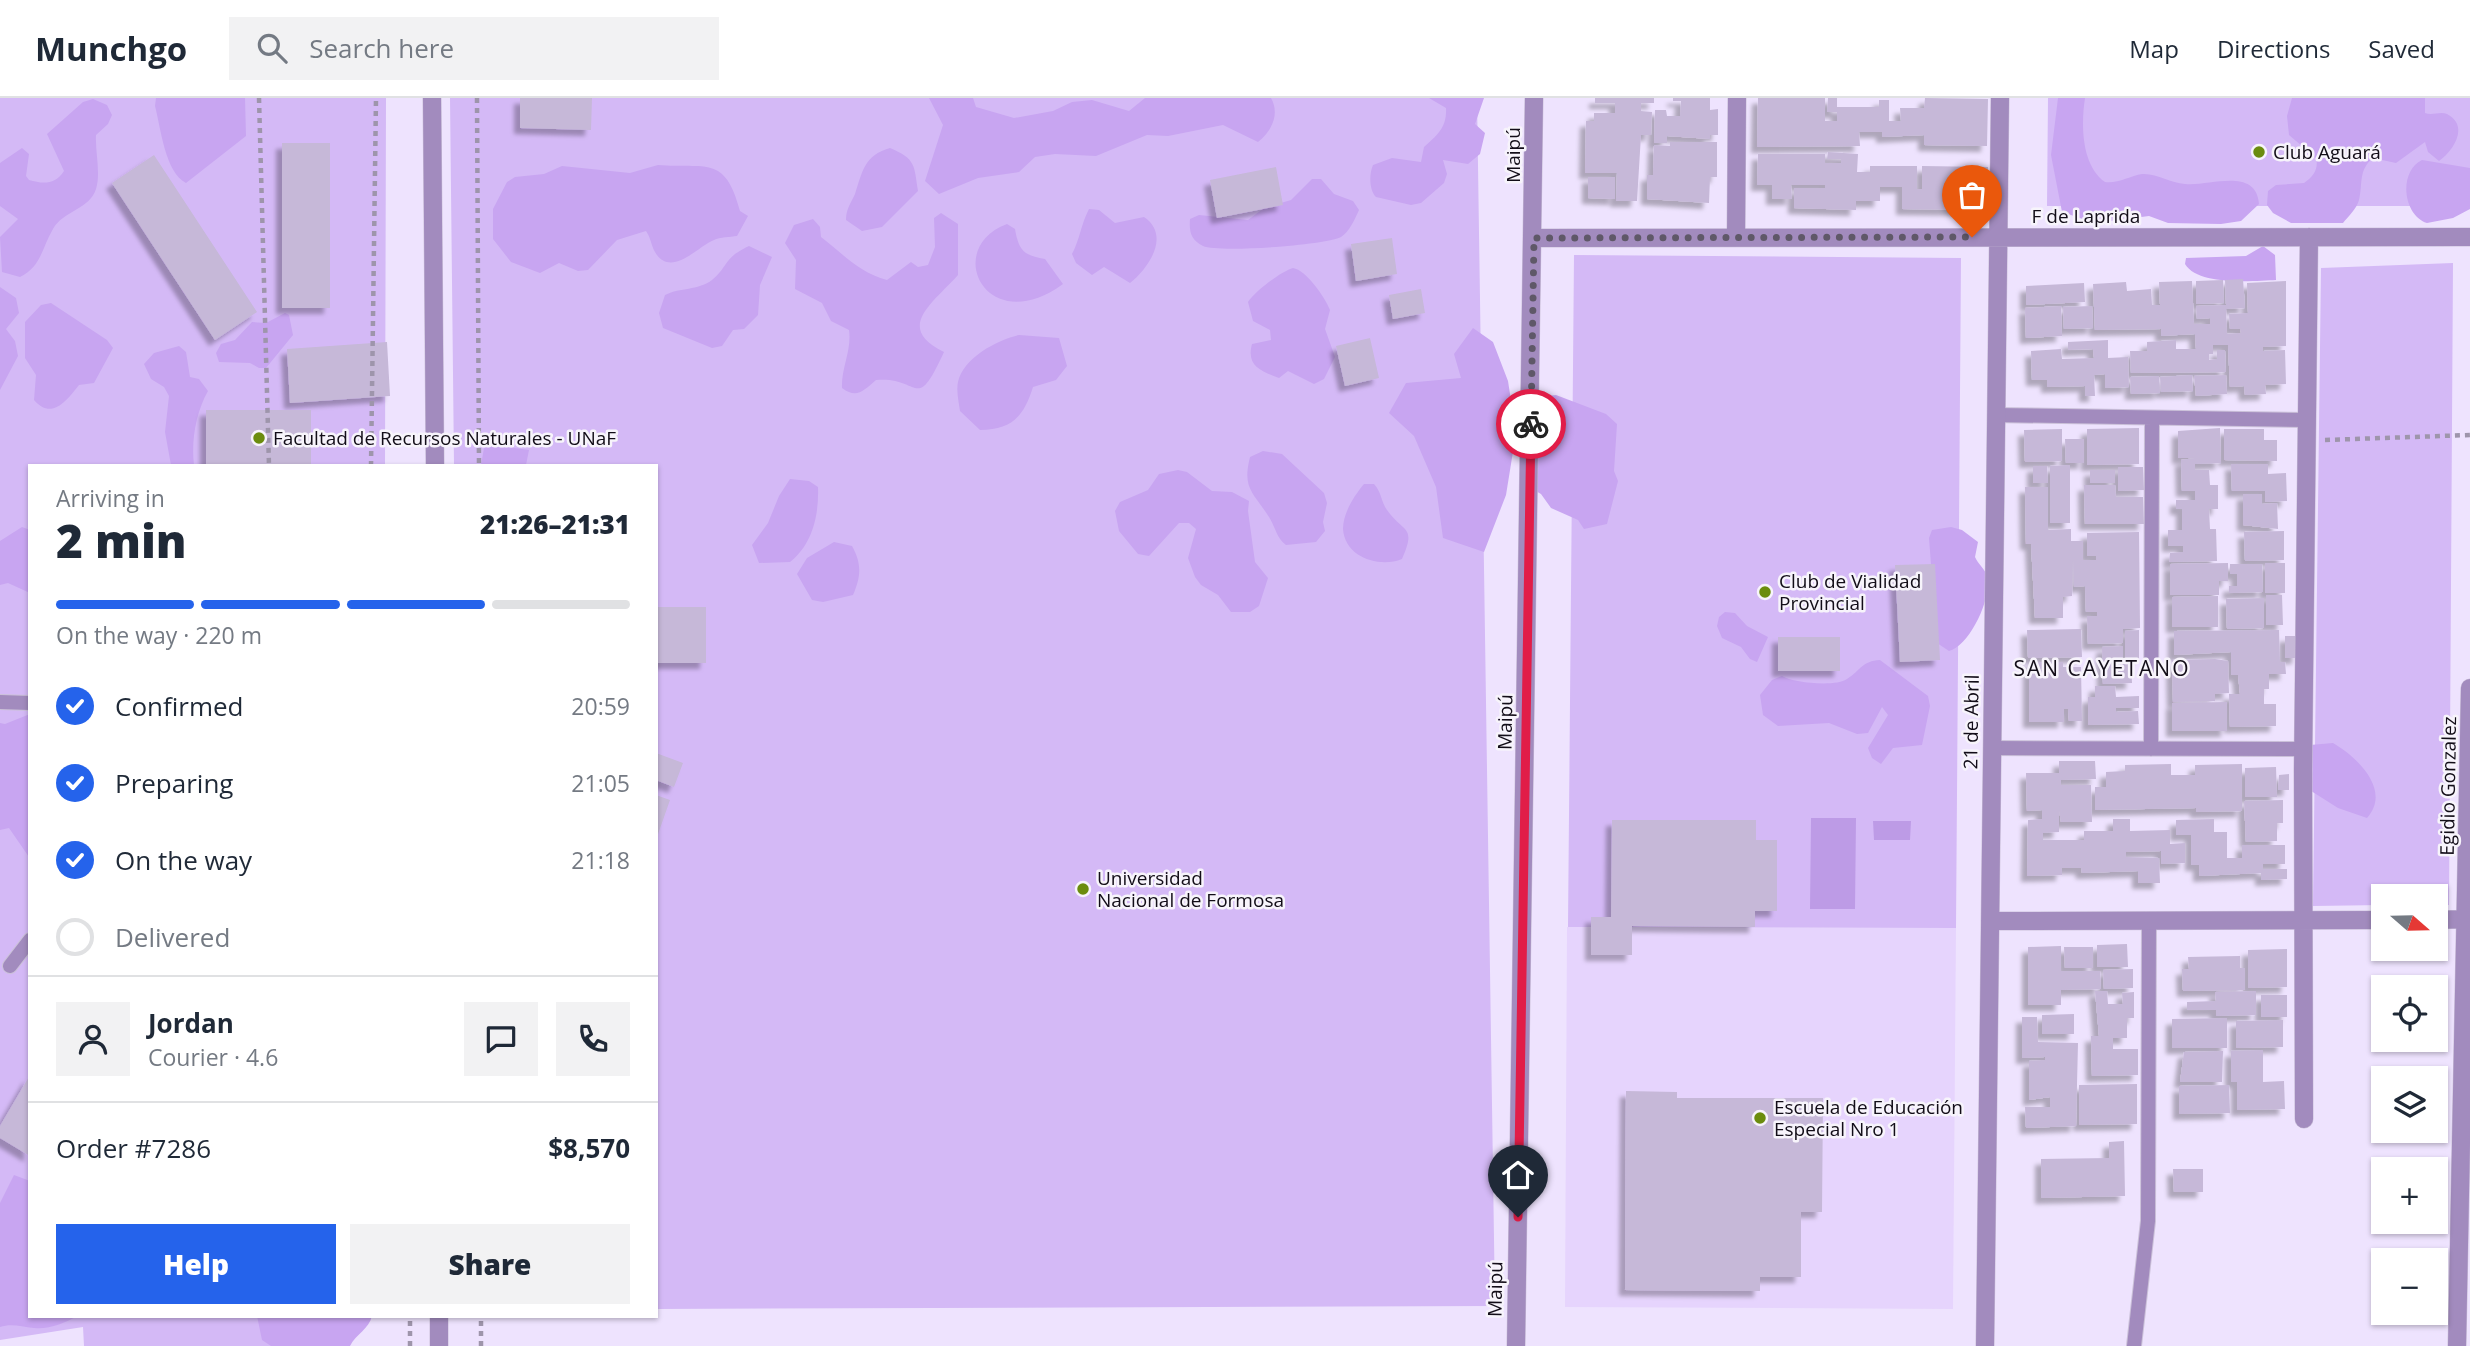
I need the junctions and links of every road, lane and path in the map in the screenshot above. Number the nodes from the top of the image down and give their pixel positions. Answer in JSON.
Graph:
{"nodes":[{"id":1,"x":258,"y":98,"type":"edge"},
{"id":2,"x":376,"y":98,"type":"edge"},
{"id":3,"x":432,"y":98,"type":"edge"},
{"id":4,"x":477,"y":98,"type":"edge"},
{"id":5,"x":1534,"y":98,"type":"edge"},
{"id":6,"x":1737,"y":98,"type":"edge"},
{"id":7,"x":2000,"y":98,"type":"edge"},
{"id":8,"x":1998,"y":237,"type":"junction"},
{"id":9,"x":2309,"y":237,"type":"junction"},
{"id":10,"x":2470,"y":237,"type":"edge"},
{"id":11,"x":1534,"y":238,"type":"junction"},
{"id":12,"x":1736,"y":238,"type":"junction"},
{"id":13,"x":1995,"y":415,"type":"junction"},
{"id":14,"x":2152,"y":419,"type":"junction"},
{"id":15,"x":2306,"y":420,"type":"junction"},
{"id":16,"x":2470,"y":435,"type":"edge"},
{"id":17,"x":2307,"y":441,"type":"junction"},
{"id":18,"x":269,"y":464,"type":"edge"},
{"id":19,"x":371,"y":464,"type":"edge"},
{"id":20,"x":435,"y":464,"type":"edge"},
{"id":21,"x":479,"y":464,"type":"edge"},
{"id":22,"x":2470,"y":688,"type":"edge"},
{"id":23,"x":0,"y":702,"type":"edge"},
{"id":24,"x":28,"y":703,"type":"edge"},
{"id":25,"x":1991,"y":748,"type":"junction"},
{"id":26,"x":2151,"y":749,"type":"junction"},
{"id":27,"x":2304,"y":750,"type":"junction"},
{"id":28,"x":2448,"y":919,"type":"edge"},
{"id":29,"x":2467,"y":919,"type":"junction"},
{"id":30,"x":1990,"y":920,"type":"junction"},
{"id":31,"x":2149,"y":920,"type":"junction"},
{"id":32,"x":2303,"y":920,"type":"junction"},
{"id":33,"x":2371,"y":920,"type":"edge"},
{"id":34,"x":28,"y":943,"type":"edge"},
{"id":35,"x":10,"y":967,"type":"dead end"},
{"id":36,"x":2304,"y":1119,"type":"dead end"},
{"id":37,"x":410,"y":1318,"type":"edge"},
{"id":38,"x":439,"y":1318,"type":"edge"},
{"id":39,"x":481,"y":1318,"type":"edge"},
{"id":40,"x":410,"y":1346,"type":"edge"},
{"id":41,"x":439,"y":1346,"type":"edge"},
{"id":42,"x":481,"y":1346,"type":"edge"},
{"id":43,"x":1516,"y":1346,"type":"edge"},
{"id":44,"x":1985,"y":1346,"type":"edge"},
{"id":45,"x":2134,"y":1346,"type":"edge"},
{"id":46,"x":2457,"y":1346,"type":"edge"}],
"edges":[{"from":1,"to":18,"type":"path"},
{"from":2,"to":19,"type":"path"},
{"from":3,"to":20,"type":"street"},
{"from":4,"to":21,"type":"path"},
{"from":5,"to":11,"type":"street","name":"Maipú"},
{"from":6,"to":12,"type":"street"},
{"from":7,"to":8,"type":"street","name":"21 de Abril"},
{"from":8,"to":9,"type":"street","name":"F de Laprida"},
{"from":8,"to":12,"type":"street","name":"F de Laprida"},
{"from":8,"to":13,"type":"street","name":"21 de Abril"},
{"from":9,"to":10,"type":"street","name":"F de Laprida"},
{"from":9,"to":15,"type":"street"},
{"from":11,"to":12,"type":"street","name":"F de Laprida"},
{"from":11,"to":43,"type":"street","name":"Maipú"},
{"from":13,"to":14,"type":"lane"},
{"from":13,"to":25,"type":"street","name":"21 de Abril"},
{"from":14,"to":15,"type":"lane"},
{"from":14,"to":26,"type":"lane"},
{"from":15,"to":17,"type":"street"},
{"from":16,"to":17,"type":"path"},
{"from":17,"to":27,"type":"street"},
{"from":22,"to":29,"type":"street","name":"Egidio Gonzalez"},
{"from":23,"to":24,"type":"lane"},
{"from":25,"to":26,"type":"lane"},
{"from":25,"to":30,"type":"street","name":"21 de Abril"},
{"from":26,"to":27,"type":"lane"},
{"from":27,"to":32,"type":"street"},
{"from":28,"to":29,"type":"street"},
{"from":29,"to":46,"type":"street","name":"Egidio Gonzalez"},
{"from":30,"to":31,"type":"street"},
{"from":30,"to":44,"type":"street","name":"21 de Abril"},
{"from":31,"to":32,"type":"street"},
{"from":31,"to":45,"type":"lane"},
{"from":32,"to":33,"type":"street"},
{"from":32,"to":36,"type":"street"},
{"from":34,"to":35,"type":"lane"},
{"from":37,"to":40,"type":"path"},
{"from":38,"to":41,"type":"street"},
{"from":39,"to":42,"type":"path"}]}
